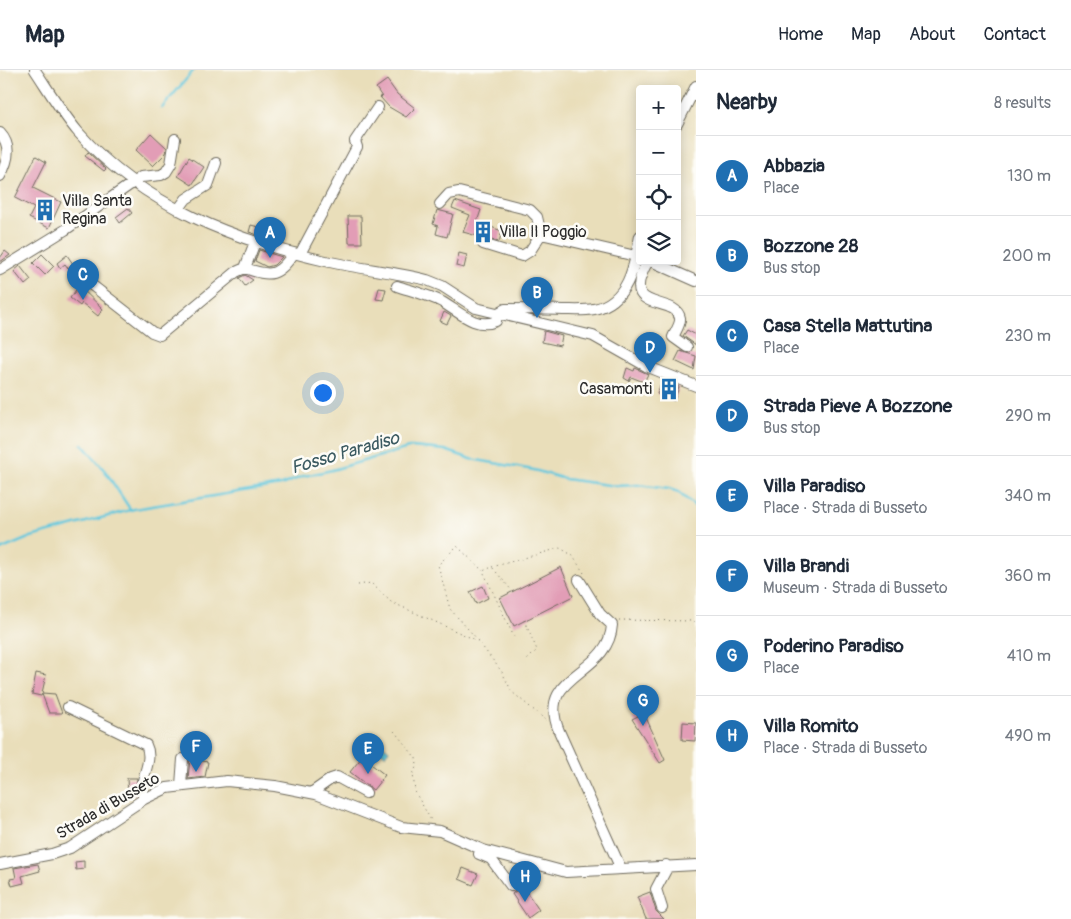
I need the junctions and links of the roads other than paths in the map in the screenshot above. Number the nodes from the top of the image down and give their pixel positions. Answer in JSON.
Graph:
{"nodes":[{"id":1,"x":35,"y":70,"type":"edge"},
{"id":2,"x":696,"y":86,"type":"edge"},
{"id":3,"x":378,"y":108,"type":"dead end"},
{"id":4,"x":681,"y":116,"type":"edge"},
{"id":5,"x":0,"y":133,"type":"edge"},
{"id":6,"x":174,"y":139,"type":"dead end"},
{"id":7,"x":216,"y":163,"type":"dead end"},
{"id":8,"x":0,"y":176,"type":"edge"},
{"id":9,"x":134,"y":184,"type":"junction"},
{"id":10,"x":440,"y":204,"type":"dead end"},
{"id":11,"x":178,"y":210,"type":"junction"},
{"id":12,"x":541,"y":234,"type":"junction"},
{"id":13,"x":255,"y":242,"type":"junction"},
{"id":14,"x":483,"y":244,"type":"dead end"},
{"id":15,"x":297,"y":254,"type":"junction"},
{"id":16,"x":636,"y":256,"type":"edge"},
{"id":17,"x":636,"y":261,"type":"edge"},
{"id":18,"x":647,"y":265,"type":"edge"},
{"id":19,"x":659,"y":265,"type":"edge"},
{"id":20,"x":245,"y":268,"type":"junction"},
{"id":21,"x":0,"y":270,"type":"edge"},
{"id":22,"x":75,"y":272,"type":"dead end"},
{"id":23,"x":696,"y":281,"type":"edge"},
{"id":24,"x":397,"y":286,"type":"dead end"},
{"id":25,"x":497,"y":314,"type":"junction"},
{"id":26,"x":686,"y":347,"type":"dead end"},
{"id":27,"x":696,"y":386,"type":"edge"},
{"id":28,"x":583,"y":580,"type":"road end"},
{"id":29,"x":68,"y":707,"type":"dead end"},
{"id":30,"x":183,"y":759,"type":"dead end"},
{"id":31,"x":181,"y":785,"type":"junction"},
{"id":32,"x":311,"y":793,"type":"junction"},
{"id":33,"x":366,"y":793,"type":"dead end"},
{"id":34,"x":144,"y":799,"type":"junction"},
{"id":35,"x":468,"y":843,"type":"junction"},
{"id":36,"x":0,"y":864,"type":"edge"},
{"id":37,"x":666,"y":865,"type":"junction"},
{"id":38,"x":696,"y":865,"type":"edge"},
{"id":39,"x":621,"y":869,"type":"junction"},
{"id":40,"x":511,"y":886,"type":"dead end"},
{"id":41,"x":662,"y":908,"type":"dead end"}],
"edges":[{"from":1,"to":9,"type":"street"},
{"from":2,"to":4,"type":"street"},
{"from":3,"to":15,"type":"street"},
{"from":5,"to":8,"type":"street"},
{"from":6,"to":9,"type":"street"},
{"from":7,"to":11,"type":"street"},
{"from":9,"to":11,"type":"street"},
{"from":9,"to":21,"type":"street"},
{"from":10,"to":12,"type":"street"},
{"from":11,"to":13,"type":"street"},
{"from":12,"to":14,"type":"street"},
{"from":12,"to":16,"type":"street"},
{"from":13,"to":15,"type":"street"},
{"from":13,"to":20,"type":"street"},
{"from":15,"to":20,"type":"street"},
{"from":15,"to":25,"type":"street"},
{"from":17,"to":25,"type":"street"},
{"from":18,"to":26,"type":"street"},
{"from":19,"to":23,"type":"street"},
{"from":20,"to":22,"type":"street"},
{"from":24,"to":25,"type":"street"},
{"from":25,"to":27,"type":"street"},
{"from":28,"to":39,"type":"street"},
{"from":29,"to":34,"type":"street"},
{"from":30,"to":31,"type":"street"},
{"from":31,"to":32,"type":"street","name":"Strada di Busseto"},
{"from":31,"to":34,"type":"street","name":"Strada di Busseto"},
{"from":32,"to":33,"type":"street"},
{"from":32,"to":35,"type":"street","name":"Strada di Busseto"},
{"from":34,"to":36,"type":"street","name":"Strada di Busseto"},
{"from":35,"to":39,"type":"street","name":"Strada di Busseto"},
{"from":35,"to":40,"type":"street"},
{"from":37,"to":38,"type":"street","name":"Strada di Busseto"},
{"from":37,"to":39,"type":"street","name":"Strada di Busseto"},
{"from":37,"to":41,"type":"street"}]}
